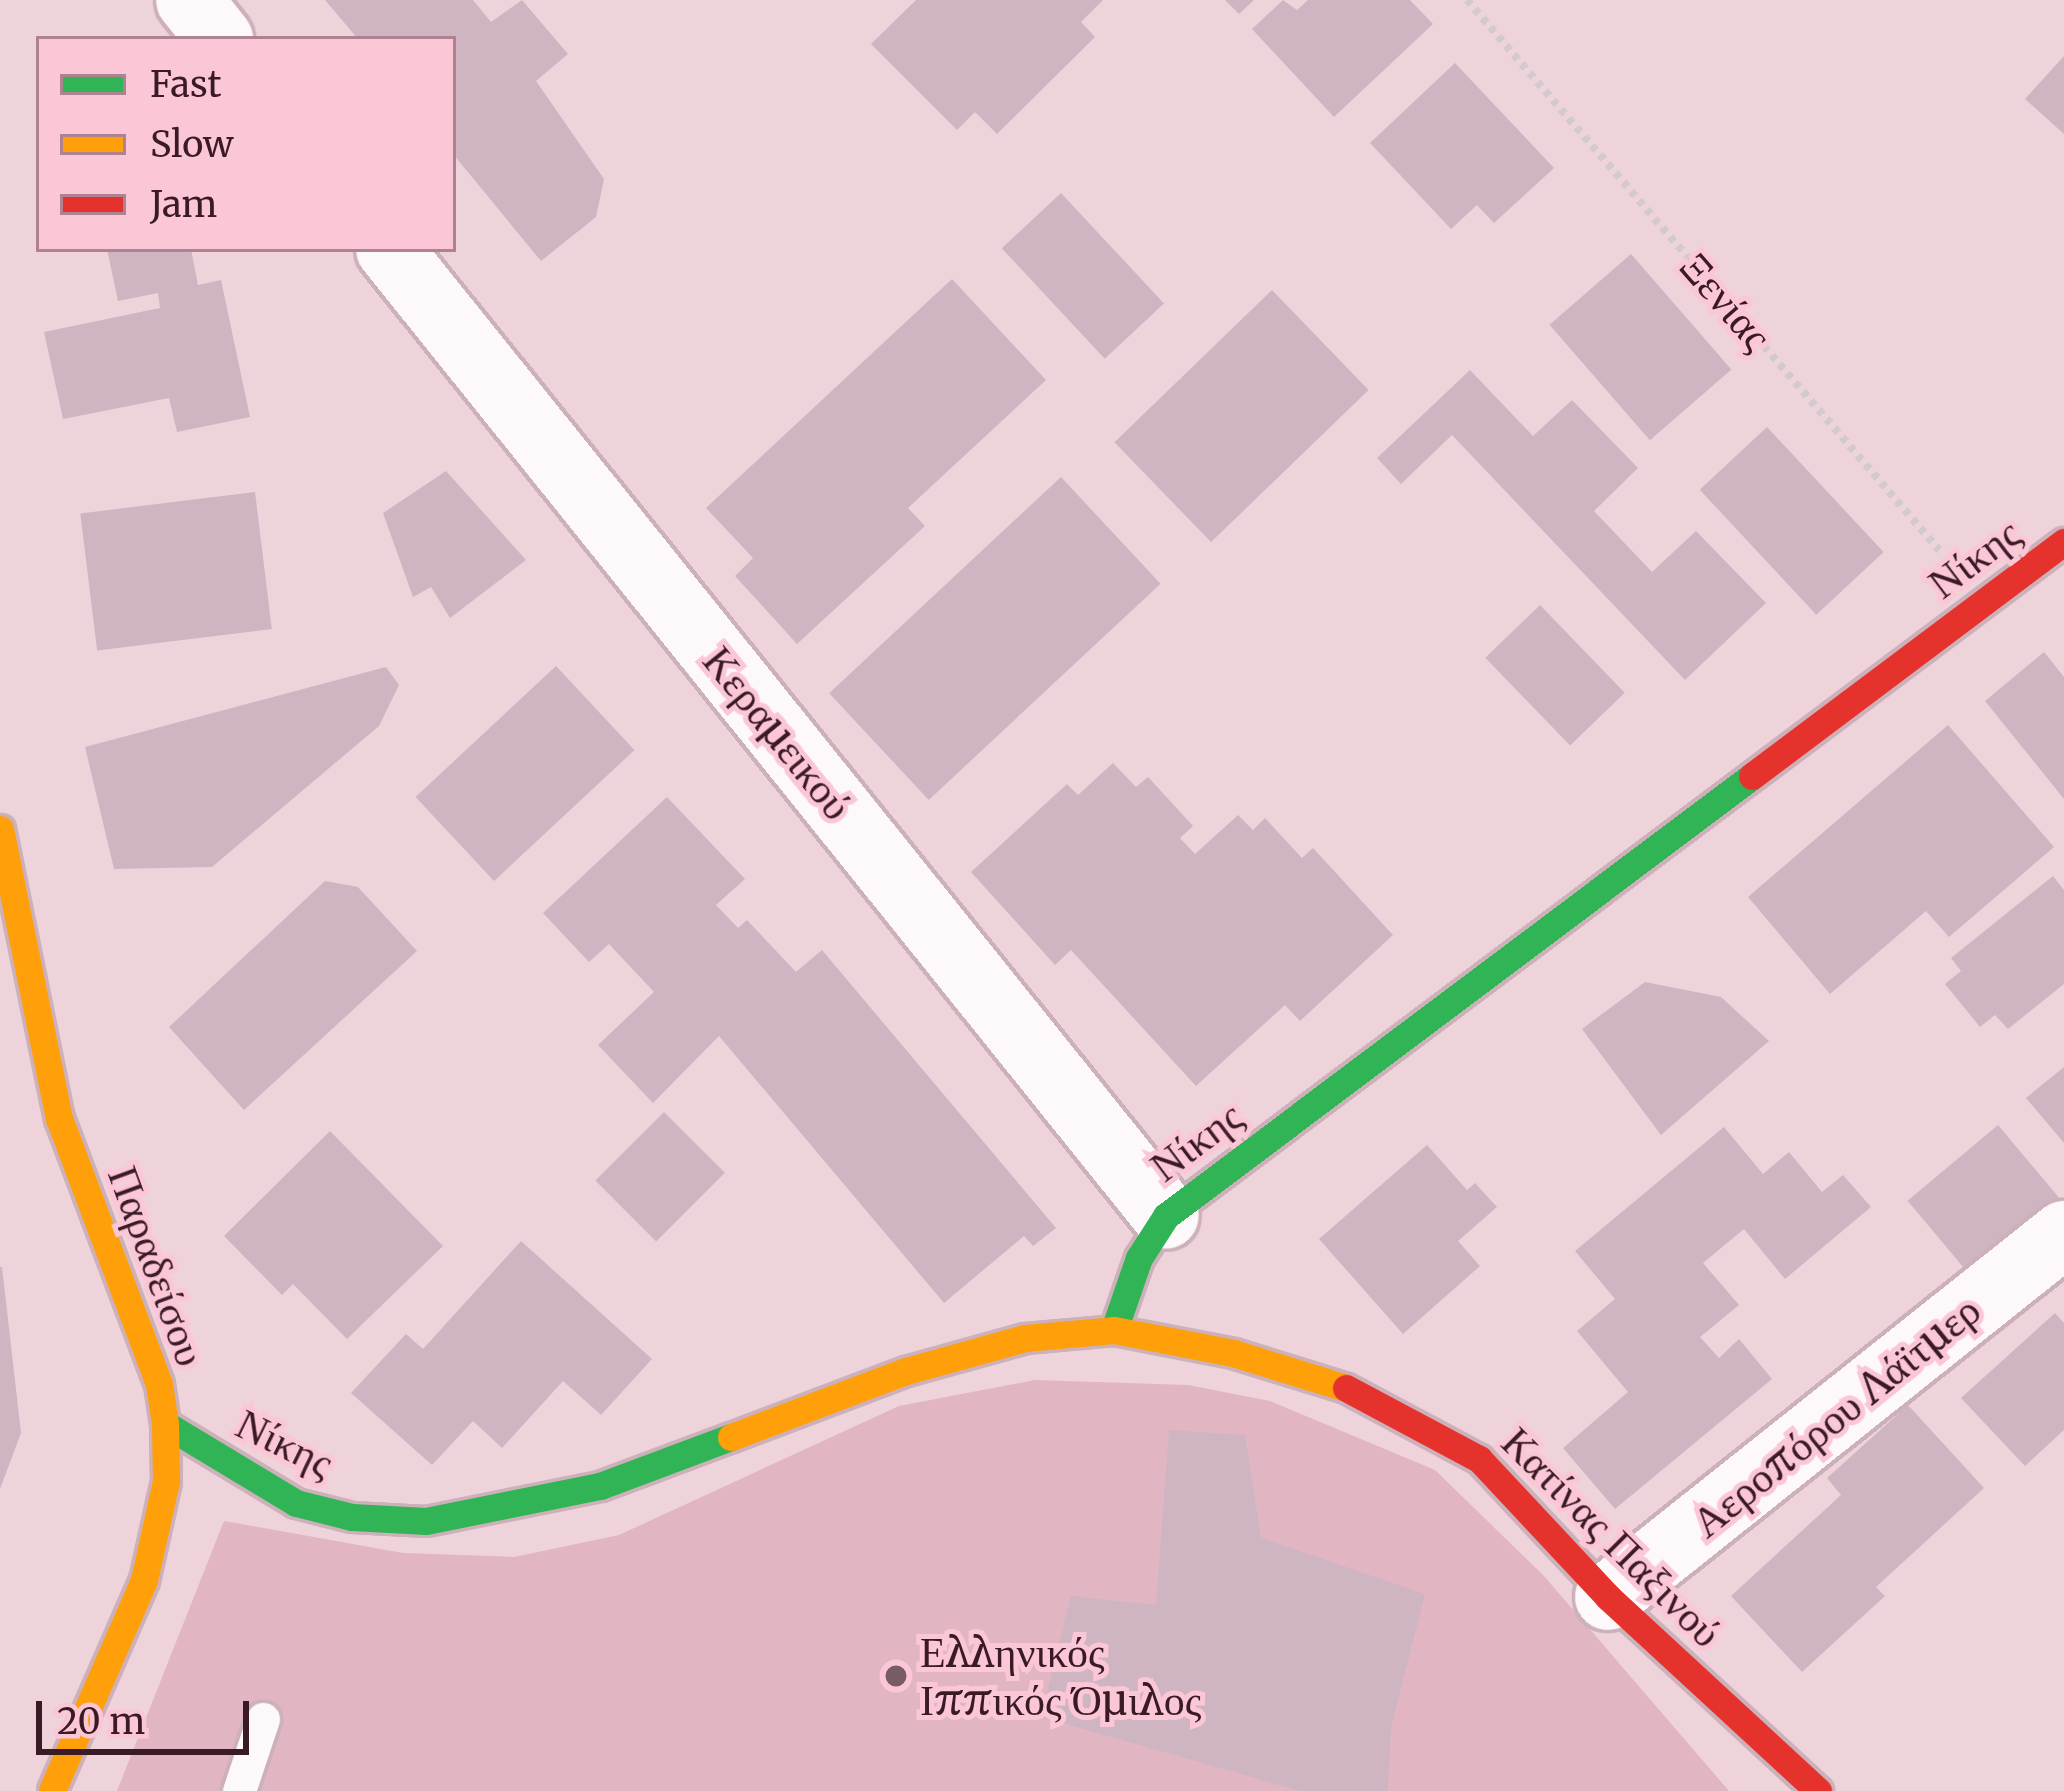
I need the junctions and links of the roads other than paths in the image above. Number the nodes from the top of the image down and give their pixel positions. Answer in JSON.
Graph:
{"nodes":[{"id":1,"x":189,"y":0,"type":"edge"},
{"id":2,"x":218,"y":36,"type":"edge"},
{"id":3,"x":391,"y":252,"type":"edge"},
{"id":4,"x":2064,"y":542,"type":"edge"},
{"id":5,"x":0,"y":829,"type":"edge"},
{"id":6,"x":1166,"y":1216,"type":"junction"},
{"id":7,"x":2064,"y":1234,"type":"edge"},
{"id":8,"x":1114,"y":1330,"type":"junction"},
{"id":9,"x":165,"y":1424,"type":"junction"},
{"id":10,"x":1608,"y":1598,"type":"junction"},
{"id":11,"x":263,"y":1719,"type":"dead end"},
{"id":12,"x":52,"y":1791,"type":"edge"},
{"id":13,"x":239,"y":1791,"type":"edge"},
{"id":14,"x":1818,"y":1791,"type":"edge"}],
"edges":[{"from":1,"to":2,"type":"street"},
{"from":3,"to":6,"type":"street","name":"Κεραμεικού"},
{"from":4,"to":6,"type":"street","name":"Νίκης"},
{"from":5,"to":9,"type":"street","name":"Παραδείσου"},
{"from":6,"to":8,"type":"street","name":"Νίκης"},
{"from":7,"to":10,"type":"street","name":"Αεροπόρου Λάϊτμερ"},
{"from":8,"to":9,"type":"street","name":"Νίκης"},
{"from":8,"to":10,"type":"street","name":"Κατίνας Παξινού"},
{"from":9,"to":12,"type":"street","name":"Παραδείσου"},
{"from":10,"to":14,"type":"street","name":"Κατίνας Παξινού"},
{"from":11,"to":13,"type":"lane"}]}
